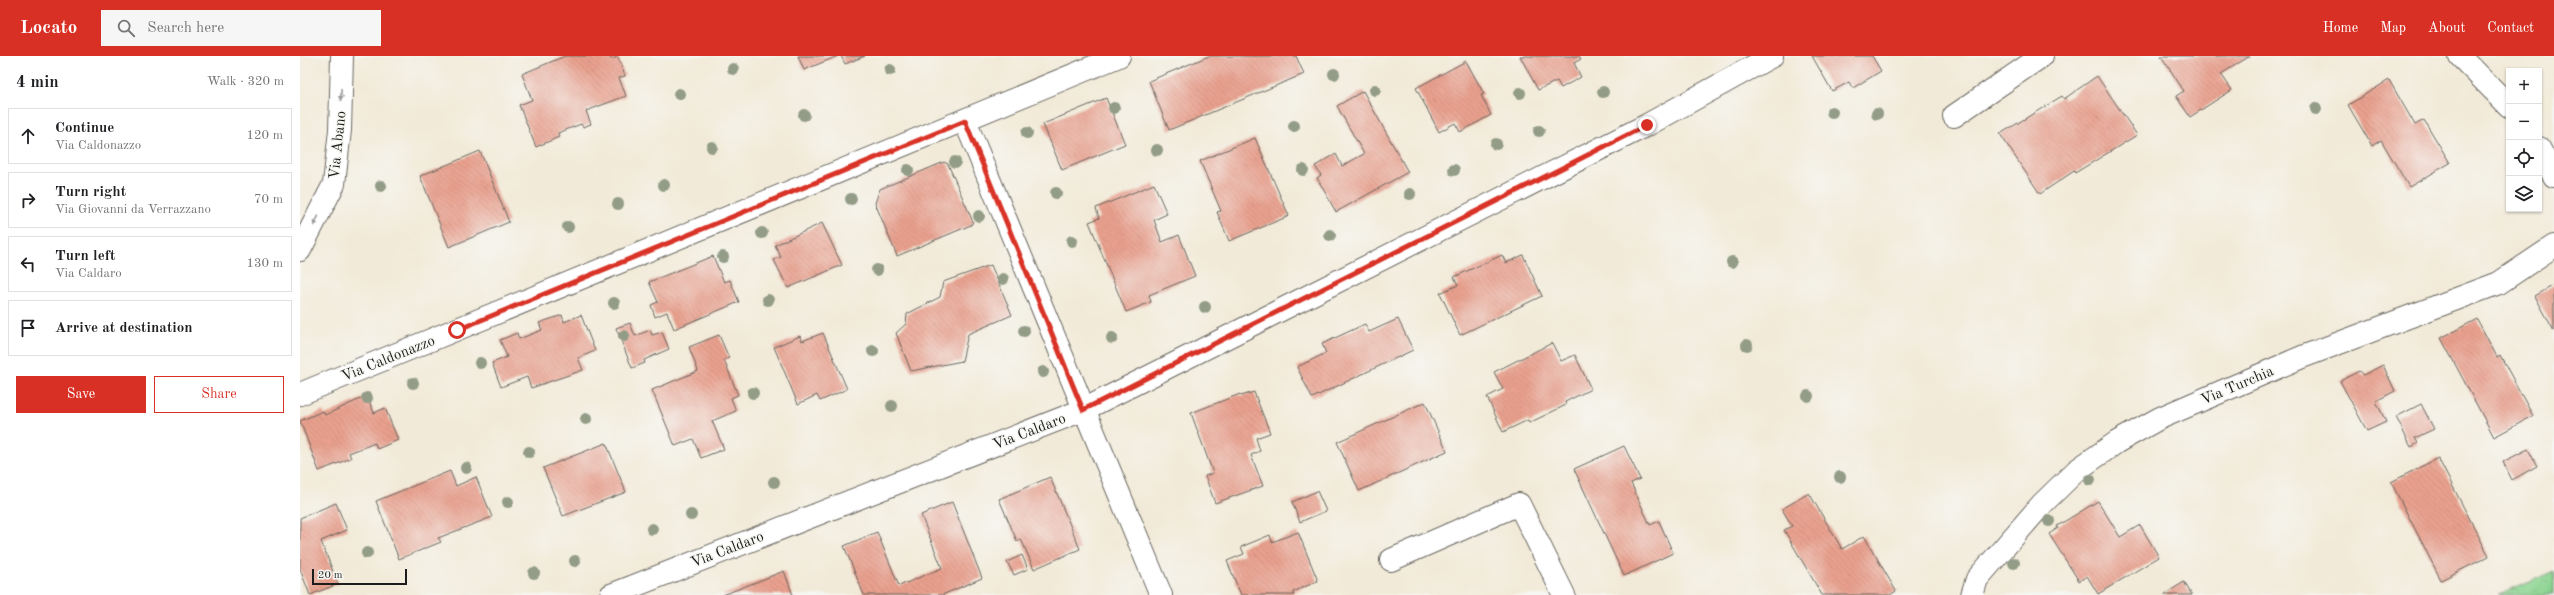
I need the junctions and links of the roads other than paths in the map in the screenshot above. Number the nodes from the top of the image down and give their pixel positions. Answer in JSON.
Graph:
{"nodes":[{"id":1,"x":342,"y":56,"type":"edge"},
{"id":2,"x":1119,"y":56,"type":"edge"},
{"id":3,"x":1772,"y":56,"type":"edge"},
{"id":4,"x":2042,"y":56,"type":"edge"},
{"id":5,"x":2460,"y":56,"type":"edge"},
{"id":6,"x":2507,"y":104,"type":"edge"},
{"id":7,"x":1954,"y":116,"type":"dead end"},
{"id":8,"x":965,"y":121,"type":"junction"},
{"id":9,"x":2542,"y":154,"type":"edge"},
{"id":10,"x":2554,"y":176,"type":"edge"},
{"id":11,"x":2554,"y":246,"type":"edge"},
{"id":12,"x":300,"y":250,"type":"edge"},
{"id":13,"x":300,"y":394,"type":"edge"},
{"id":14,"x":1083,"y":410,"type":"junction"},
{"id":15,"x":1391,"y":560,"type":"dead end"},
{"id":16,"x":611,"y":595,"type":"edge"},
{"id":17,"x":1161,"y":595,"type":"edge"},
{"id":18,"x":1564,"y":595,"type":"edge"},
{"id":19,"x":1972,"y":595,"type":"edge"}],
"edges":[{"from":1,"to":12,"type":"street","name":"Via Abano","one_way":true},
{"from":2,"to":8,"type":"street","name":"Via Caldonazzo"},
{"from":3,"to":14,"type":"street","name":"Via Caldaro"},
{"from":4,"to":7,"type":"street"},
{"from":5,"to":6,"type":"street"},
{"from":8,"to":13,"type":"street","name":"Via Caldonazzo"},
{"from":8,"to":14,"type":"street"},
{"from":9,"to":10,"type":"street"},
{"from":11,"to":19,"type":"street","name":"Via Turchia"},
{"from":14,"to":16,"type":"street","name":"Via Caldaro"},
{"from":14,"to":17,"type":"street"},
{"from":15,"to":18,"type":"street"}]}
